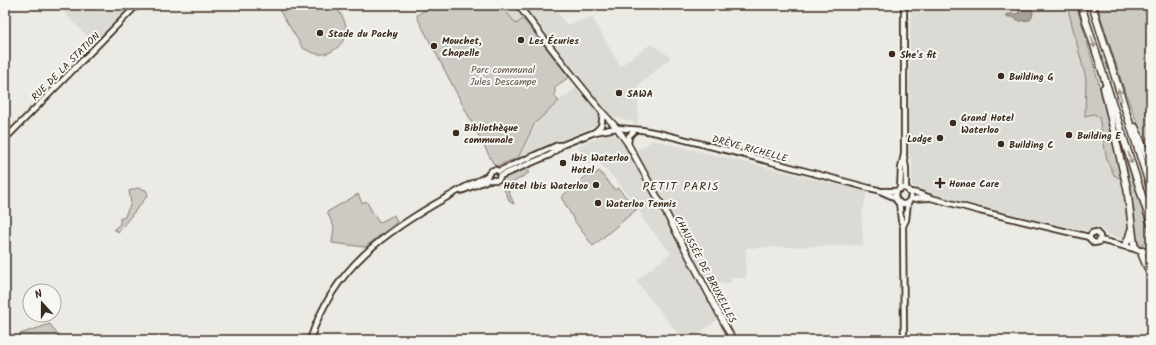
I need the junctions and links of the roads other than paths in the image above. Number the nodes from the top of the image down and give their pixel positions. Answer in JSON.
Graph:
{"nodes":[{"id":1,"x":137,"y":5,"type":"edge"},
{"id":2,"x":518,"y":5,"type":"edge"},
{"id":3,"x":904,"y":5,"type":"edge"},
{"id":4,"x":1081,"y":5,"type":"edge"},
{"id":5,"x":1092,"y":5,"type":"edge"},
{"id":6,"x":1105,"y":81,"type":"junction"},
{"id":7,"x":603,"y":113,"type":"junction"},
{"id":8,"x":1127,"y":116,"type":"junction"},
{"id":9,"x":617,"y":128,"type":"junction"},
{"id":10,"x":635,"y":130,"type":"junction"},
{"id":11,"x":595,"y":132,"type":"junction"},
{"id":12,"x":5,"y":139,"type":"edge"},
{"id":13,"x":628,"y":144,"type":"junction"},
{"id":14,"x":904,"y":154,"type":"junction"},
{"id":15,"x":1151,"y":166,"type":"edge"},
{"id":16,"x":500,"y":173,"type":"junction"},
{"id":17,"x":489,"y":174,"type":"junction"},
{"id":18,"x":492,"y":180,"type":"junction"},
{"id":19,"x":878,"y":190,"type":"junction"},
{"id":20,"x":898,"y":190,"type":"junction"},
{"id":21,"x":908,"y":190,"type":"junction"},
{"id":22,"x":1151,"y":190,"type":"edge"},
{"id":23,"x":450,"y":196,"type":"junction"},
{"id":24,"x":931,"y":198,"type":"junction"},
{"id":25,"x":897,"y":200,"type":"junction"},
{"id":26,"x":909,"y":200,"type":"junction"},
{"id":27,"x":1151,"y":224,"type":"edge"},
{"id":28,"x":903,"y":226,"type":"junction"},
{"id":29,"x":1132,"y":227,"type":"junction"},
{"id":30,"x":1089,"y":237,"type":"junction"},
{"id":31,"x":1100,"y":240,"type":"junction"},
{"id":32,"x":1125,"y":246,"type":"junction"},
{"id":33,"x":1136,"y":249,"type":"junction"},
{"id":34,"x":1143,"y":251,"type":"junction"},
{"id":35,"x":1151,"y":253,"type":"edge"},
{"id":36,"x":1151,"y":276,"type":"edge"},
{"id":37,"x":310,"y":340,"type":"edge"},
{"id":38,"x":733,"y":340,"type":"edge"},
{"id":39,"x":904,"y":340,"type":"edge"}],
"edges":[{"from":1,"to":12,"type":"main road","name":"RUE DE LA STATION"},
{"from":2,"to":7,"type":"main road","name":"CHAUSSÉE DE BRUXELLES"},
{"from":3,"to":14,"type":"main road"},
{"from":4,"to":6,"type":"highway","one_way":true},
{"from":8,"to":5,"type":"highway","one_way":true},
{"from":6,"to":27,"type":"highway","one_way":true},
{"from":6,"to":29,"type":"highway"},
{"from":7,"to":9,"type":"main road","name":"CHAUSSÉE DE BRUXELLES"},
{"from":7,"to":11,"type":"main road"},
{"from":8,"to":15,"type":"highway"},
{"from":8,"to":22,"type":"highway"},
{"from":9,"to":10,"type":"main road","name":"DRÈVE RICHELLE"},
{"from":9,"to":11,"type":"main road","name":"DRÈVE RICHELLE"},
{"from":9,"to":13,"type":"main road","name":"CHAUSSÉE DE BRUXELLES"},
{"from":10,"to":13,"type":"main road"},
{"from":10,"to":19,"type":"main road","name":"DRÈVE RICHELLE"},
{"from":11,"to":16,"type":"main road","name":"DRÈVE RICHELLE"},
{"from":13,"to":38,"type":"main road","name":"CHAUSSÉE DE BRUXELLES"},
{"from":14,"to":20,"type":"main road"},
{"from":14,"to":21,"type":"main road"},
{"from":16,"to":17,"type":"main road"},
{"from":16,"to":18,"type":"main road"},
{"from":17,"to":18,"type":"main road"},
{"from":17,"to":23,"type":"main road"},
{"from":18,"to":23,"type":"main road"},
{"from":19,"to":20,"type":"main road","name":"DRÈVE RICHELLE"},
{"from":19,"to":25,"type":"main road","name":"DRÈVE RICHELLE"},
{"from":20,"to":21,"type":"main road","name":"DRÈVE RICHELLE"},
{"from":20,"to":25,"type":"main road"},
{"from":21,"to":24,"type":"main road"},
{"from":21,"to":26,"type":"main road"},
{"from":23,"to":37,"type":"main road"},
{"from":24,"to":26,"type":"main road"},
{"from":24,"to":30,"type":"main road"},
{"from":25,"to":26,"type":"main road"},
{"from":25,"to":28,"type":"main road"},
{"from":26,"to":28,"type":"main road"},
{"from":28,"to":39,"type":"main road"},
{"from":29,"to":32,"type":"highway"},
{"from":29,"to":33,"type":"highway"},
{"from":30,"to":31,"type":"main road"},
{"from":30,"to":31,"type":"main road"},
{"from":31,"to":32,"type":"main road"},
{"from":32,"to":33,"type":"main road"},
{"from":33,"to":34,"type":"main road"},
{"from":34,"to":35,"type":"main road"},
{"from":34,"to":36,"type":"highway"}]}
